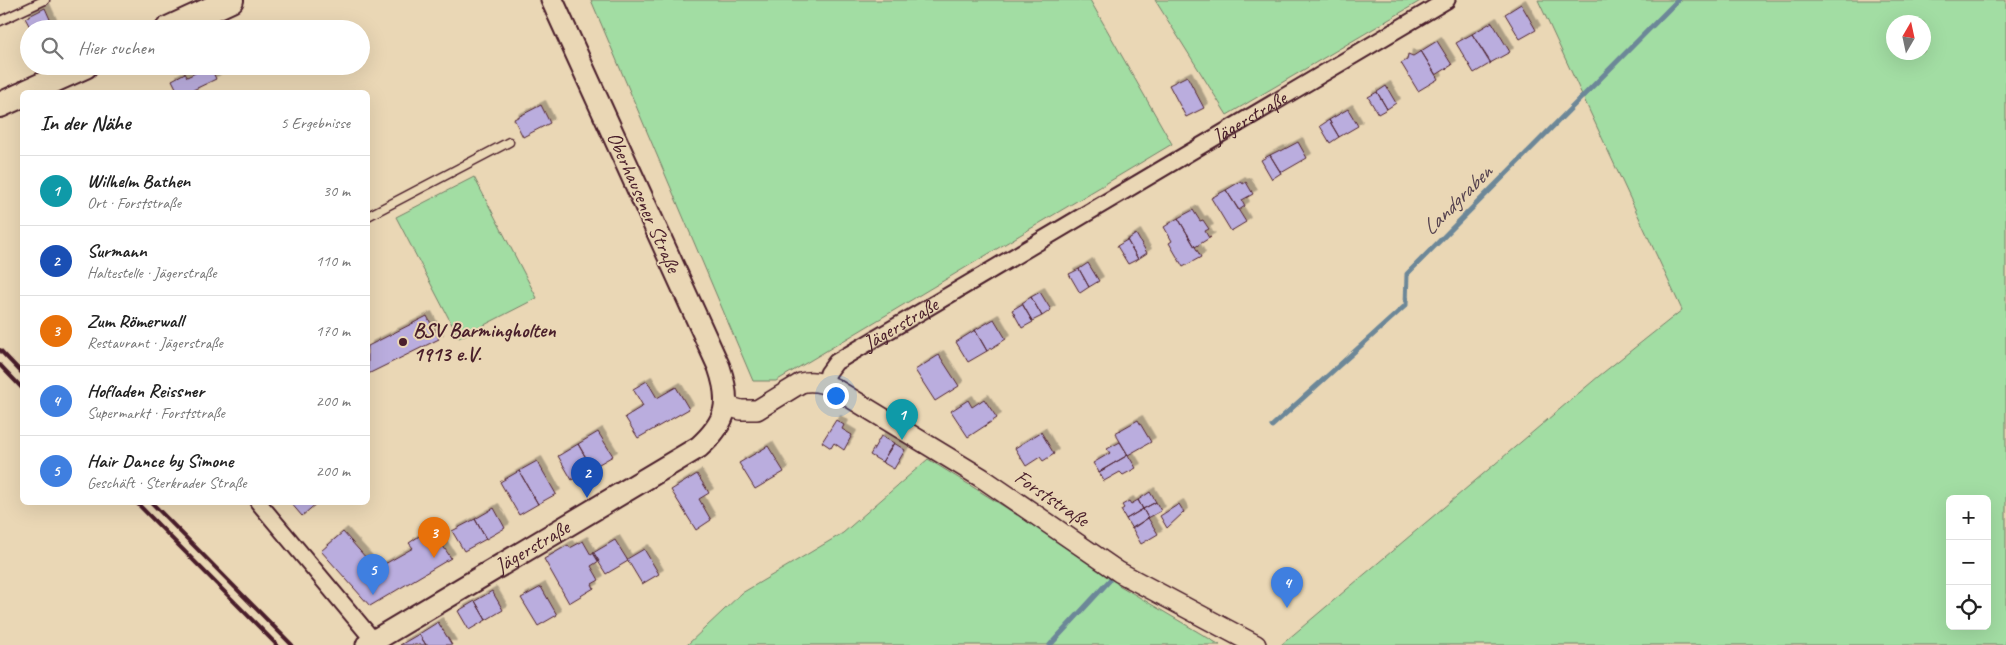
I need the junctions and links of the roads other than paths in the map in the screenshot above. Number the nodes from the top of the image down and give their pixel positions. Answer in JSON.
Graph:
{"nodes":[{"id":1,"x":45,"y":0,"type":"edge"},
{"id":2,"x":231,"y":0,"type":"edge"},
{"id":3,"x":552,"y":0,"type":"edge"},
{"id":4,"x":1447,"y":0,"type":"edge"},
{"id":5,"x":188,"y":20,"type":"edge"},
{"id":6,"x":0,"y":21,"type":"edge"},
{"id":7,"x":65,"y":75,"type":"edge"},
{"id":8,"x":31,"y":90,"type":"edge"},
{"id":9,"x":20,"y":96,"type":"edge"},
{"id":10,"x":0,"y":105,"type":"edge"},
{"id":11,"x":509,"y":142,"type":"dead end"},
{"id":12,"x":370,"y":215,"type":"edge"},
{"id":13,"x":825,"y":384,"type":"junction"},
{"id":14,"x":727,"y":406,"type":"junction"},
{"id":15,"x":260,"y":505,"type":"edge"},
{"id":16,"x":370,"y":643,"type":"edge"},
{"id":17,"x":1256,"y":645,"type":"edge"}],
"edges":[{"from":1,"to":6,"type":"lane"},
{"from":2,"to":5,"type":"main road"},
{"from":3,"to":14,"type":"main road","name":"Oberhausener Straße"},
{"from":4,"to":13,"type":"street","name":"Jägerstraße"},
{"from":7,"to":8,"type":"main road"},
{"from":9,"to":10,"type":"main road"},
{"from":11,"to":12,"type":"lane"},
{"from":13,"to":14,"type":"street"},
{"from":13,"to":17,"type":"street","name":"Forststraße"},
{"from":14,"to":16,"type":"main road","name":"Jägerstraße"},
{"from":15,"to":16,"type":"street"}]}
